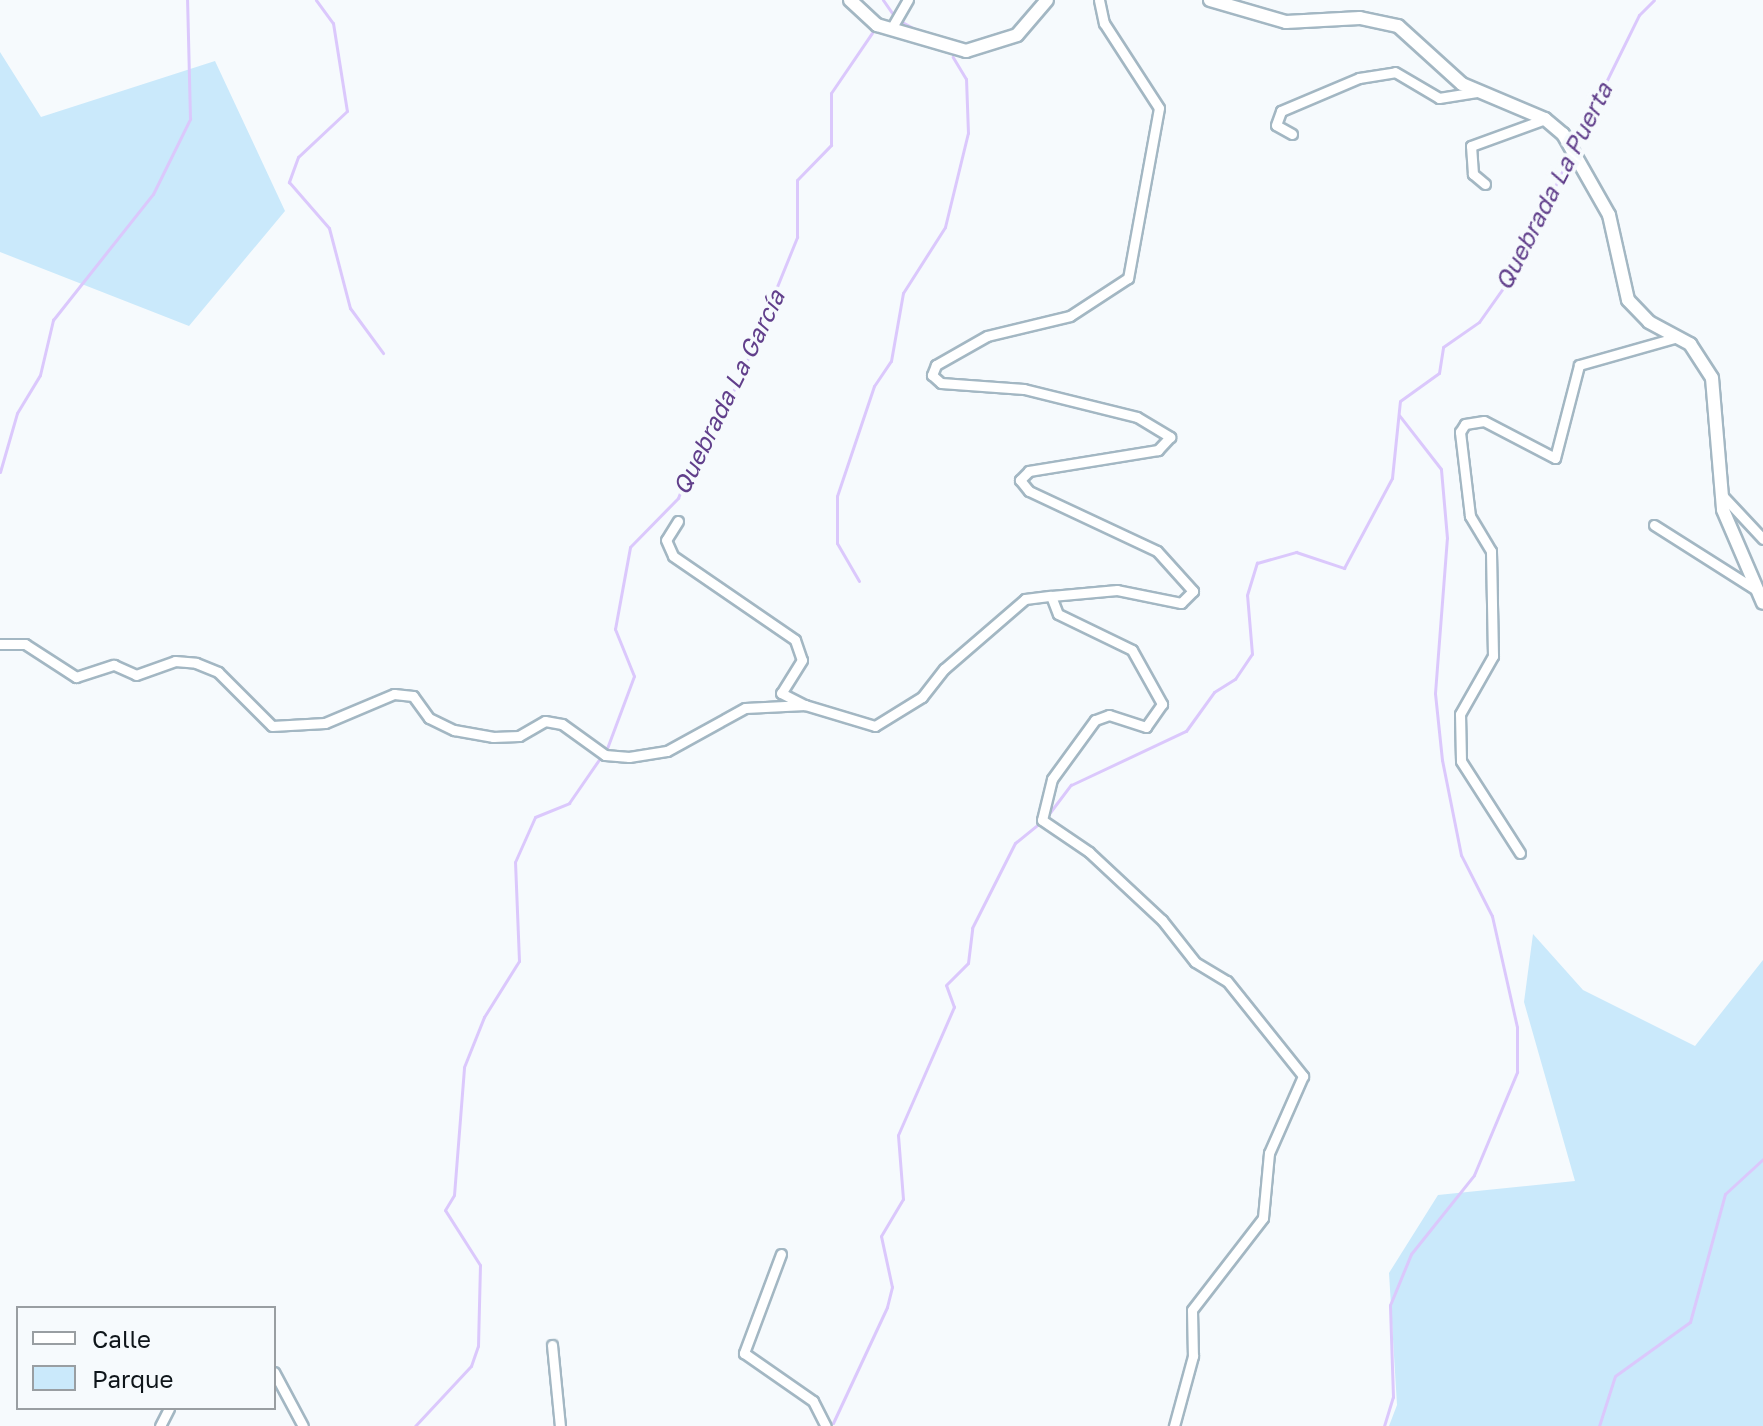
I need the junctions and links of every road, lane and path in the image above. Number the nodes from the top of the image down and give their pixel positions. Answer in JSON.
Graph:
{"nodes":[{"id":1,"x":850,"y":0,"type":"edge"},
{"id":2,"x":908,"y":0,"type":"edge"},
{"id":3,"x":1047,"y":0,"type":"edge"},
{"id":4,"x":1099,"y":0,"type":"edge"},
{"id":5,"x":1210,"y":0,"type":"edge"},
{"id":6,"x":891,"y":29,"type":"junction"},
{"id":7,"x":1477,"y":92,"type":"junction"},
{"id":8,"x":1545,"y":119,"type":"junction"},
{"id":9,"x":1292,"y":134,"type":"dead end"},
{"id":10,"x":1485,"y":184,"type":"dead end"},
{"id":11,"x":1678,"y":337,"type":"junction"},
{"id":12,"x":1722,"y":495,"type":"junction"},
{"id":13,"x":678,"y":521,"type":"dead end"},
{"id":14,"x":1654,"y":525,"type":"dead end"},
{"id":15,"x":1763,"y":539,"type":"edge"},
{"id":16,"x":1051,"y":596,"type":"junction"},
{"id":17,"x":1761,"y":597,"type":"edge"},
{"id":18,"x":0,"y":644,"type":"edge"},
{"id":19,"x":805,"y":705,"type":"junction"},
{"id":20,"x":1520,"y":853,"type":"dead end"},
{"id":21,"x":781,"y":1254,"type":"dead end"},
{"id":22,"x":552,"y":1345,"type":"dead end"},
{"id":23,"x":276,"y":1376,"type":"edge"},
{"id":24,"x":303,"y":1426,"type":"edge"},
{"id":25,"x":560,"y":1426,"type":"edge"},
{"id":26,"x":826,"y":1426,"type":"edge"},
{"id":27,"x":1174,"y":1426,"type":"edge"}],
"edges":[{"from":1,"to":6,"type":"main road"},
{"from":2,"to":6,"type":"street"},
{"from":3,"to":6,"type":"main road"},
{"from":4,"to":16,"type":"street"},
{"from":5,"to":7,"type":"main road"},
{"from":7,"to":8,"type":"main road"},
{"from":7,"to":9,"type":"street"},
{"from":8,"to":10,"type":"street"},
{"from":8,"to":11,"type":"main road"},
{"from":11,"to":12,"type":"main road"},
{"from":11,"to":20,"type":"street"},
{"from":12,"to":15,"type":"street"},
{"from":12,"to":17,"type":"main road"},
{"from":13,"to":19,"type":"street"},
{"from":14,"to":17,"type":"street"},
{"from":16,"to":19,"type":"street"},
{"from":16,"to":27,"type":"street"},
{"from":18,"to":19,"type":"street"},
{"from":21,"to":26,"type":"street"},
{"from":22,"to":25,"type":"street"},
{"from":23,"to":24,"type":"street"}]}
